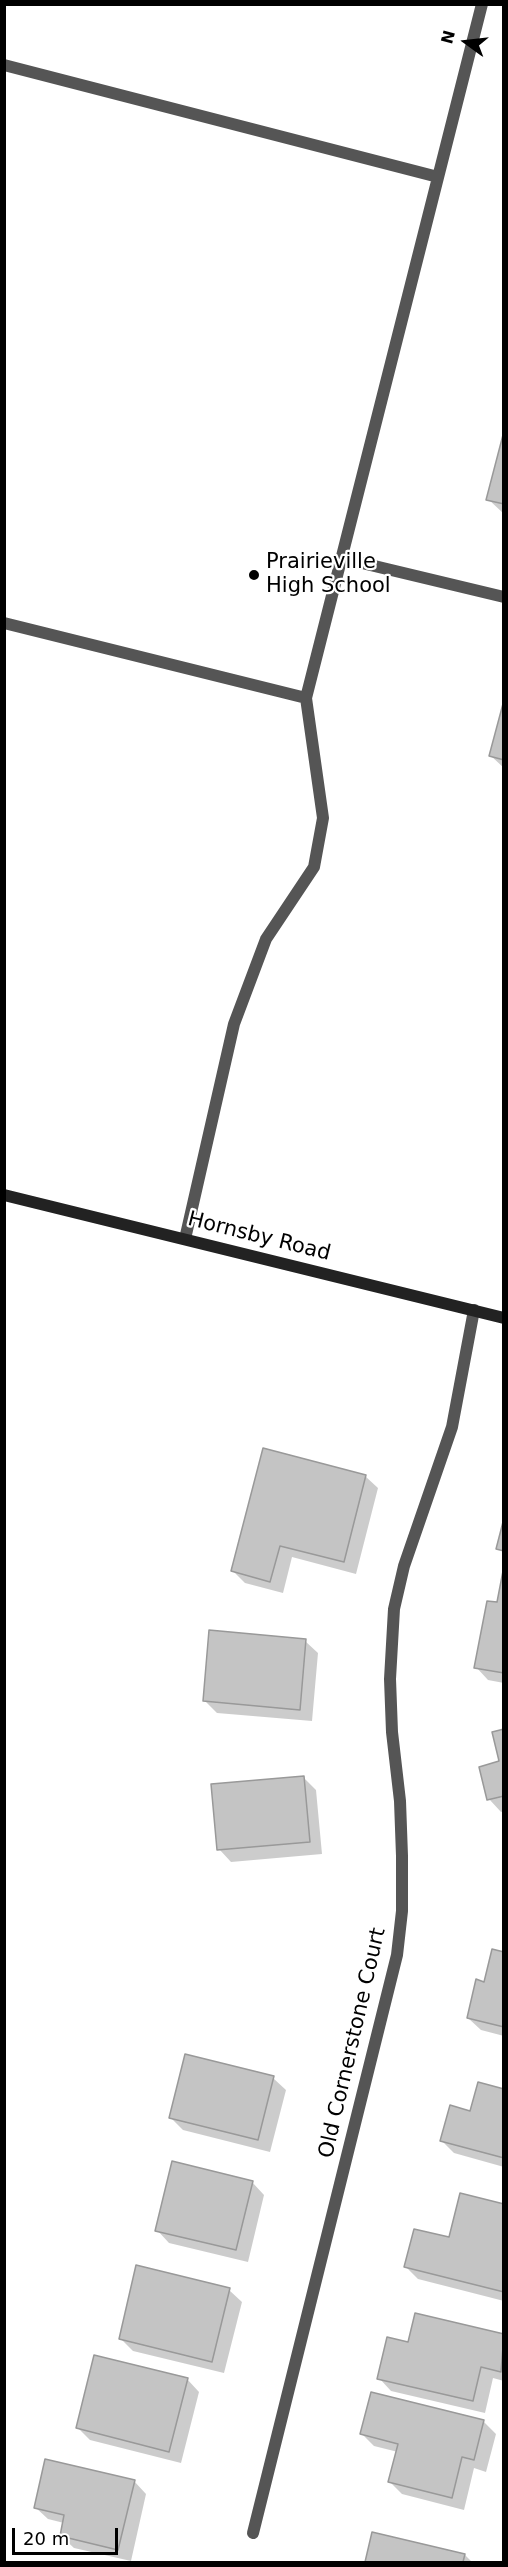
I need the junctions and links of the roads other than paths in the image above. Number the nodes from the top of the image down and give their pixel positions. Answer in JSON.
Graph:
{"nodes":[{"id":1,"x":482,"y":4,"type":"edge"},
{"id":2,"x":4,"y":65,"type":"edge"},
{"id":3,"x":438,"y":177,"type":"junction"},
{"id":4,"x":341,"y":558,"type":"junction"},
{"id":5,"x":504,"y":597,"type":"edge"},
{"id":6,"x":4,"y":623,"type":"edge"},
{"id":7,"x":306,"y":698,"type":"junction"},
{"id":8,"x":4,"y":1195,"type":"edge"},
{"id":9,"x":185,"y":1239,"type":"junction"},
{"id":10,"x":474,"y":1310,"type":"junction"},
{"id":11,"x":504,"y":1318,"type":"edge"},
{"id":12,"x":253,"y":2533,"type":"dead end"}],
"edges":[{"from":1,"to":3,"type":"street"},
{"from":2,"to":3,"type":"street"},
{"from":3,"to":4,"type":"street"},
{"from":4,"to":5,"type":"street"},
{"from":4,"to":7,"type":"street"},
{"from":6,"to":7,"type":"street"},
{"from":7,"to":9,"type":"street"},
{"from":8,"to":9,"type":"street","name":"Hornsby Road"},
{"from":9,"to":10,"type":"street","name":"Hornsby Road"},
{"from":10,"to":11,"type":"street","name":"Hornsby Road"},
{"from":10,"to":12,"type":"street","name":"Old Cornerstone Court"}]}
